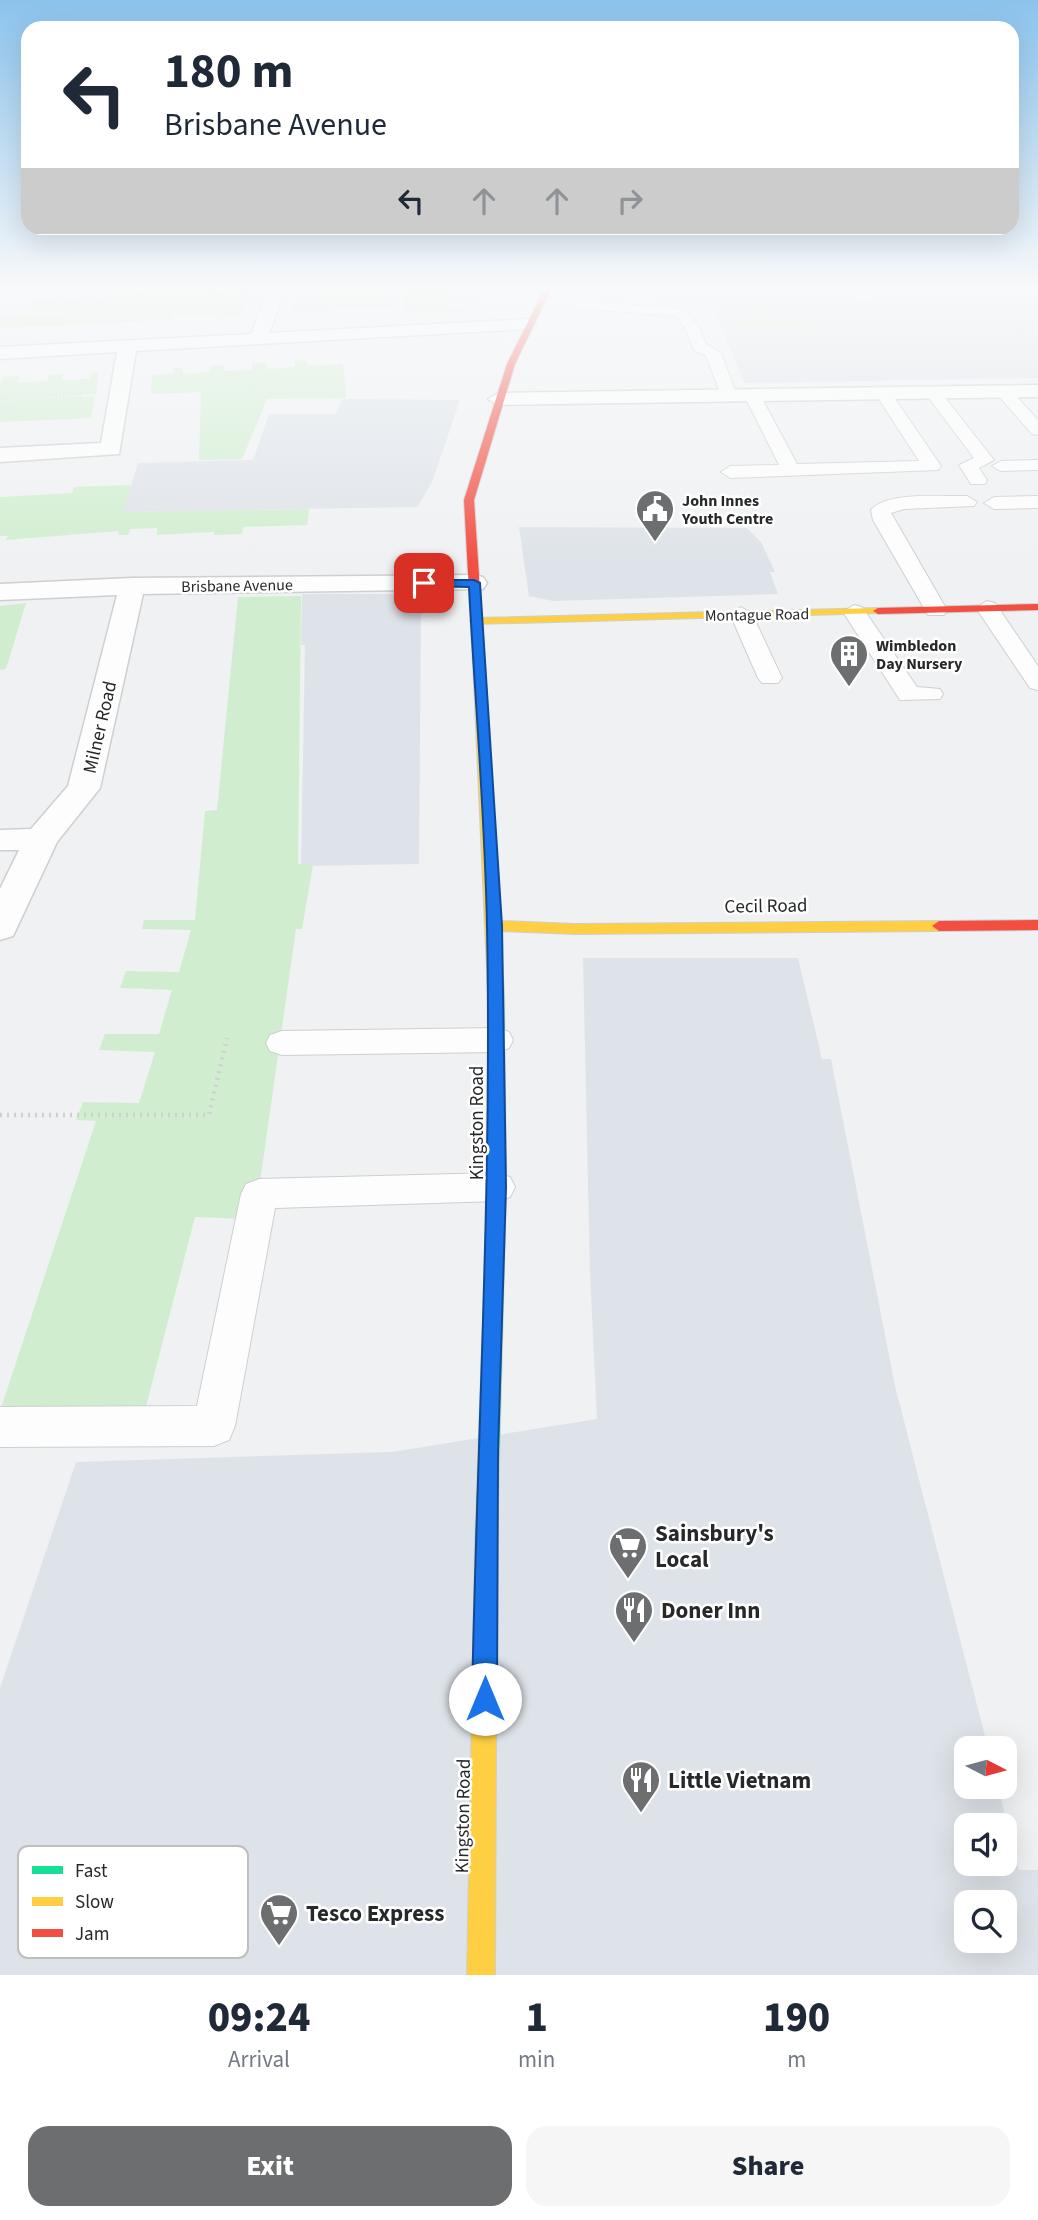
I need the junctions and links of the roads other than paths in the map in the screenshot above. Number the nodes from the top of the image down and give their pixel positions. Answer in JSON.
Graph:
{"nodes":[{"id":1,"x":122,"y":380,"type":"edge"},
{"id":2,"x":505,"y":380,"type":"edge"},
{"id":3,"x":723,"y":380,"type":"edge"},
{"id":4,"x":1003,"y":391,"type":"junction"},
{"id":5,"x":1038,"y":391,"type":"edge"},
{"id":6,"x":883,"y":393,"type":"junction"},
{"id":7,"x":933,"y":393,"type":"junction"},
{"id":8,"x":752,"y":395,"type":"junction"},
{"id":9,"x":729,"y":396,"type":"junction"},
{"id":10,"x":498,"y":399,"type":"junction"},
{"id":11,"x":1038,"y":430,"type":"edge"},
{"id":12,"x":0,"y":455,"type":"edge"},
{"id":13,"x":1038,"y":465,"type":"edge"},
{"id":14,"x":1001,"y":466,"type":"dead end"},
{"id":15,"x":791,"y":470,"type":"junction"},
{"id":16,"x":730,"y":472,"type":"dead end"},
{"id":17,"x":978,"y":480,"type":"dead end"},
{"id":18,"x":967,"y":502,"type":"dead end"},
{"id":19,"x":1038,"y":502,"type":"edge"},
{"id":20,"x":994,"y":503,"type":"dead end"},
{"id":21,"x":474,"y":583,"type":"junction"},
{"id":22,"x":132,"y":586,"type":"junction"},
{"id":23,"x":0,"y":592,"type":"edge"},
{"id":24,"x":1038,"y":607,"type":"edge"},
{"id":25,"x":987,"y":608,"type":"junction"},
{"id":26,"x":936,"y":610,"type":"junction"},
{"id":27,"x":854,"y":612,"type":"junction"},
{"id":28,"x":741,"y":614,"type":"junction"},
{"id":29,"x":477,"y":621,"type":"junction"},
{"id":30,"x":770,"y":678,"type":"dead end"},
{"id":31,"x":1038,"y":684,"type":"edge"},
{"id":32,"x":931,"y":694,"type":"dead end"},
{"id":33,"x":41,"y":839,"type":"junction"},
{"id":34,"x":0,"y":840,"type":"edge"},
{"id":35,"x":1038,"y":925,"type":"edge"},
{"id":36,"x":495,"y":926,"type":"junction"},
{"id":37,"x":0,"y":929,"type":"edge"},
{"id":38,"x":497,"y":1040,"type":"junction"},
{"id":39,"x":282,"y":1043,"type":"dead end"},
{"id":40,"x":497,"y":1187,"type":"junction"},
{"id":41,"x":0,"y":1427,"type":"edge"},
{"id":42,"x":481,"y":1975,"type":"edge"}],
"edges":[{"from":1,"to":12,"type":"street"},
{"from":2,"to":10,"type":"main road","name":"Kingston Road"},
{"from":3,"to":9,"type":"lane"},
{"from":4,"to":5,"type":"street"},
{"from":4,"to":7,"type":"street"},
{"from":4,"to":11,"type":"lane"},
{"from":6,"to":7,"type":"street"},
{"from":6,"to":8,"type":"street"},
{"from":6,"to":15,"type":"lane"},
{"from":7,"to":17,"type":"lane"},
{"from":8,"to":9,"type":"street"},
{"from":8,"to":15,"type":"lane"},
{"from":9,"to":10,"type":"street"},
{"from":10,"to":21,"type":"main road","name":"Kingston Road"},
{"from":13,"to":14,"type":"lane"},
{"from":15,"to":16,"type":"lane"},
{"from":18,"to":26,"type":"lane"},
{"from":19,"to":20,"type":"lane"},
{"from":21,"to":22,"type":"street","name":"Brisbane Avenue"},
{"from":21,"to":29,"type":"main road","name":"Kingston Road"},
{"from":22,"to":23,"type":"street","name":"Brisbane Avenue"},
{"from":22,"to":33,"type":"street","name":"Milner Road"},
{"from":24,"to":25,"type":"main road","name":"Montague Road"},
{"from":25,"to":26,"type":"main road","name":"Montague Road"},
{"from":25,"to":31,"type":"lane"},
{"from":26,"to":27,"type":"main road","name":"Montague Road"},
{"from":27,"to":28,"type":"main road","name":"Montague Road"},
{"from":27,"to":32,"type":"lane"},
{"from":28,"to":29,"type":"main road","name":"Montague Road"},
{"from":28,"to":30,"type":"lane"},
{"from":29,"to":36,"type":"main road","name":"Kingston Road"},
{"from":33,"to":34,"type":"street"},
{"from":33,"to":37,"type":"street","name":"Milner Road"},
{"from":35,"to":36,"type":"main road","name":"Cecil Road"},
{"from":36,"to":38,"type":"main road","name":"Kingston Road"},
{"from":38,"to":39,"type":"lane"},
{"from":38,"to":40,"type":"main road","name":"Kingston Road"},
{"from":40,"to":41,"type":"lane"},
{"from":40,"to":42,"type":"main road","name":"Kingston Road"}]}
